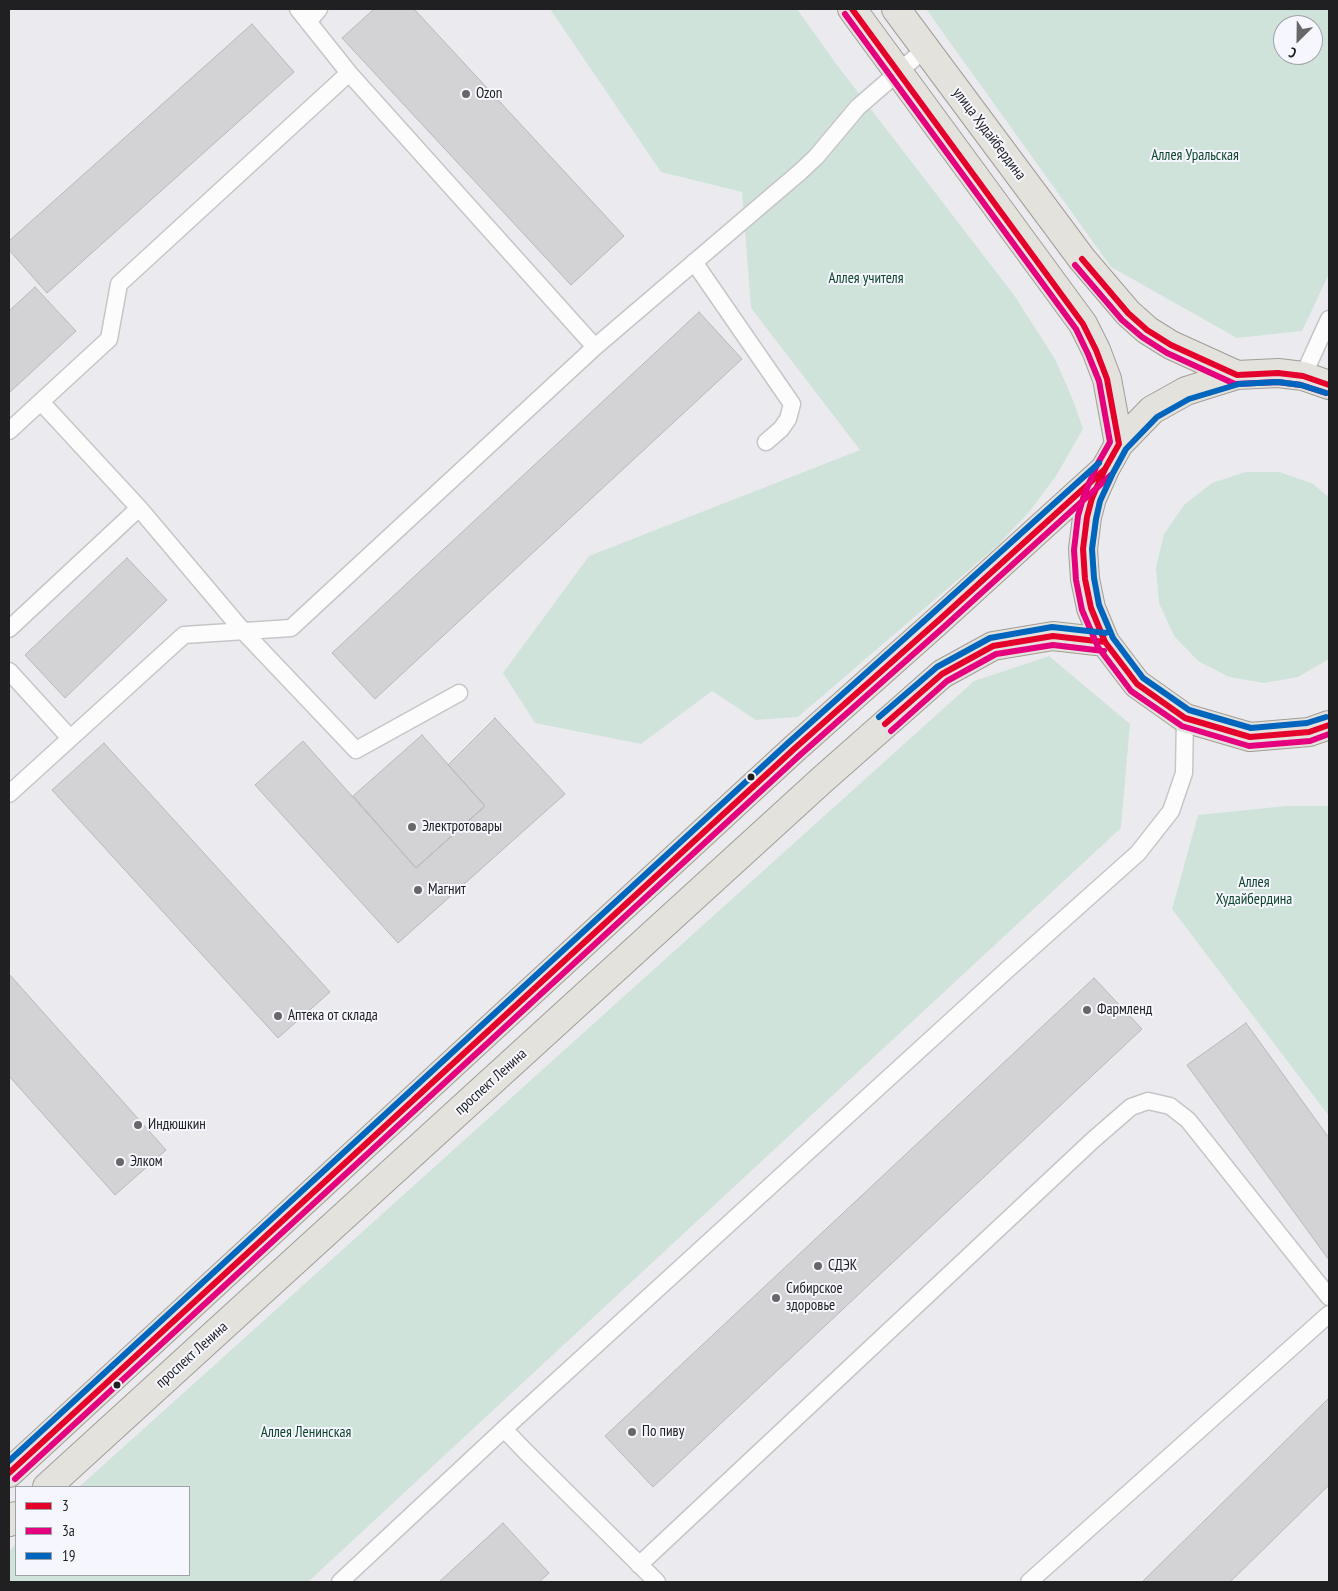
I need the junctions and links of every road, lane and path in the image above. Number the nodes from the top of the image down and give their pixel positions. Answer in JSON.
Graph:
{"nodes":[{"id":1,"x":298,"y":9,"type":"edge"},
{"id":2,"x":319,"y":9,"type":"edge"},
{"id":3,"x":852,"y":9,"type":"edge"},
{"id":4,"x":896,"y":9,"type":"edge"},
{"id":5,"x":308,"y":22,"type":"junction"},
{"id":6,"x":926,"y":49,"type":"junction"},
{"id":7,"x":898,"y":71,"type":"junction"},
{"id":8,"x":349,"y":73,"type":"junction"},
{"id":9,"x":694,"y":262,"type":"junction"},
{"id":10,"x":1329,"y":319,"type":"edge"},
{"id":11,"x":595,"y":347,"type":"junction"},
{"id":12,"x":1237,"y":375,"type":"junction"},
{"id":13,"x":1303,"y":376,"type":"junction"},
{"id":14,"x":1329,"y":385,"type":"edge"},
{"id":15,"x":41,"y":402,"type":"junction"},
{"id":16,"x":9,"y":431,"type":"edge"},
{"id":17,"x":766,"y":442,"type":"dead end"},
{"id":18,"x":1119,"y":444,"type":"junction"},
{"id":19,"x":1105,"y":469,"type":"junction"},
{"id":20,"x":139,"y":508,"type":"junction"},
{"id":21,"x":9,"y":629,"type":"edge"},
{"id":22,"x":243,"y":631,"type":"junction"},
{"id":23,"x":1105,"y":642,"type":"junction"},
{"id":24,"x":9,"y":672,"type":"edge"},
{"id":25,"x":459,"y":694,"type":"dead end"},
{"id":26,"x":1185,"y":718,"type":"junction"},
{"id":27,"x":1323,"y":732,"type":"edge"},
{"id":28,"x":70,"y":738,"type":"junction"},
{"id":29,"x":9,"y":794,"type":"edge"},
{"id":30,"x":1329,"y":1297,"type":"edge"},
{"id":31,"x":1329,"y":1314,"type":"edge"},
{"id":32,"x":504,"y":1429,"type":"junction"},
{"id":33,"x":9,"y":1473,"type":"edge"},
{"id":34,"x":48,"y":1486,"type":"edge"},
{"id":35,"x":639,"y":1565,"type":"junction"},
{"id":36,"x":340,"y":1582,"type":"edge"},
{"id":37,"x":657,"y":1582,"type":"edge"},
{"id":38,"x":1029,"y":1582,"type":"edge"}],
"edges":[{"from":1,"to":5,"type":"lane"},
{"from":2,"to":5,"type":"lane"},
{"from":3,"to":7,"type":"main road"},
{"from":4,"to":6,"type":"main road","name":"улица Худайбердина"},
{"from":5,"to":8,"type":"lane"},
{"from":6,"to":7,"type":"lane"},
{"from":6,"to":12,"type":"main road","name":"улица Худайбердина"},
{"from":7,"to":9,"type":"lane"},
{"from":7,"to":18,"type":"main road"},
{"from":8,"to":11,"type":"lane"},
{"from":8,"to":15,"type":"lane"},
{"from":9,"to":11,"type":"lane"},
{"from":9,"to":17,"type":"lane"},
{"from":10,"to":13,"type":"lane"},
{"from":11,"to":22,"type":"lane"},
{"from":12,"to":13,"type":"main road"},
{"from":12,"to":18,"type":"main road"},
{"from":13,"to":14,"type":"main road"},
{"from":15,"to":16,"type":"lane"},
{"from":15,"to":20,"type":"lane"},
{"from":18,"to":19,"type":"main road"},
{"from":19,"to":23,"type":"main road"},
{"from":19,"to":33,"type":"main road"},
{"from":20,"to":21,"type":"lane"},
{"from":20,"to":22,"type":"lane"},
{"from":22,"to":25,"type":"lane"},
{"from":22,"to":28,"type":"lane"},
{"from":23,"to":26,"type":"main road"},
{"from":23,"to":34,"type":"main road","name":"проспект Ленина"},
{"from":24,"to":28,"type":"lane"},
{"from":26,"to":27,"type":"main road"},
{"from":26,"to":32,"type":"lane"},
{"from":28,"to":29,"type":"lane"},
{"from":30,"to":35,"type":"lane"},
{"from":31,"to":38,"type":"lane"},
{"from":32,"to":35,"type":"lane"},
{"from":32,"to":36,"type":"lane"},
{"from":35,"to":37,"type":"lane"}]}
